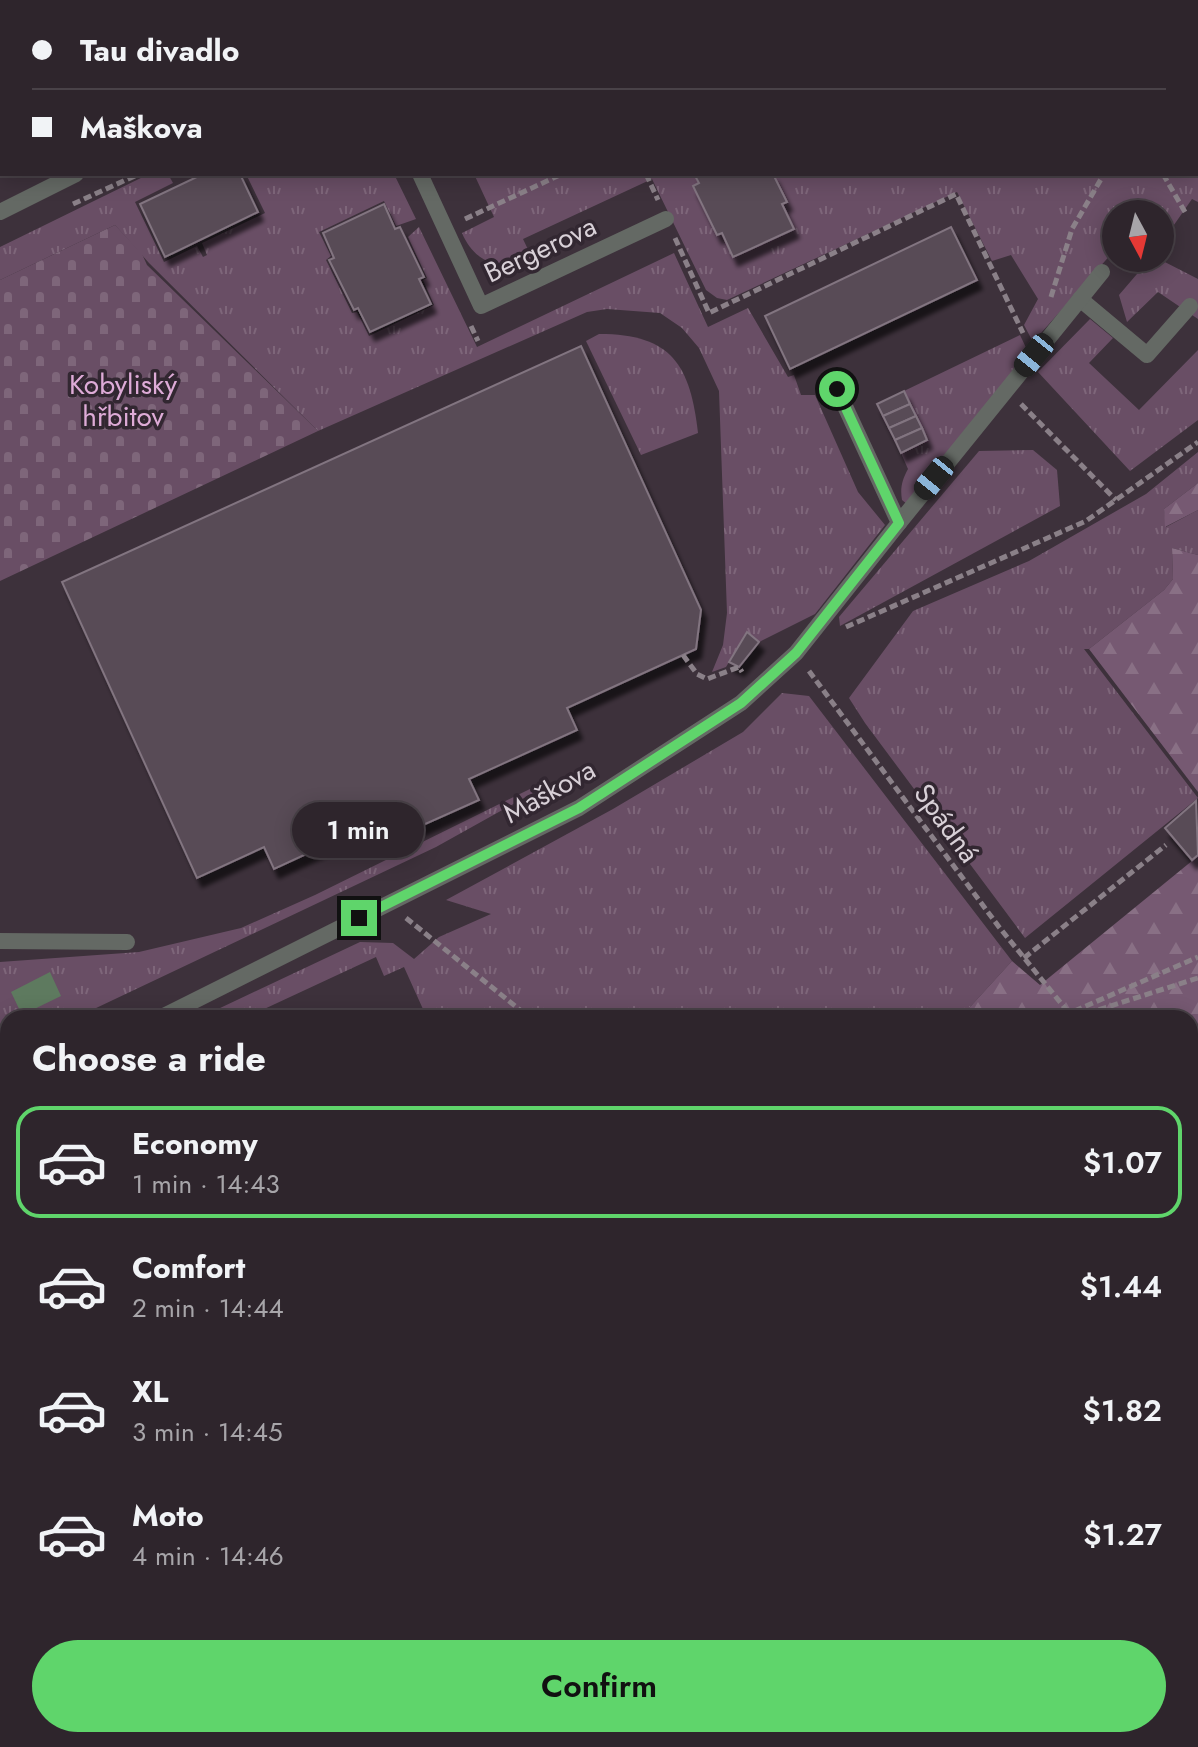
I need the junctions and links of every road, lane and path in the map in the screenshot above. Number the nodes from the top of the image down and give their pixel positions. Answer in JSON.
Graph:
{"nodes":[{"id":1,"x":72,"y":176,"type":"edge"},
{"id":2,"x":421,"y":176,"type":"edge"},
{"id":3,"x":558,"y":176,"type":"edge"},
{"id":4,"x":647,"y":176,"type":"edge"},
{"id":5,"x":1103,"y":176,"type":"edge"},
{"id":6,"x":1164,"y":176,"type":"edge"},
{"id":7,"x":0,"y":212,"type":"edge"},
{"id":8,"x":1185,"y":212,"type":"dead end"},
{"id":9,"x":666,"y":219,"type":"junction"},
{"id":10,"x":445,"y":228,"type":"junction"},
{"id":11,"x":1102,"y":272,"type":"dead end"},
{"id":12,"x":1051,"y":299,"type":"dead end"},
{"id":13,"x":1080,"y":299,"type":"junction"},
{"id":14,"x":1190,"y":306,"type":"dead end"},
{"id":15,"x":1034,"y":355,"type":"junction"},
{"id":16,"x":837,"y":389,"type":"dead end"},
{"id":17,"x":1006,"y":390,"type":"junction"},
{"id":18,"x":1198,"y":442,"type":"edge"},
{"id":19,"x":1116,"y":500,"type":"junction"},
{"id":20,"x":899,"y":523,"type":"junction"},
{"id":21,"x":843,"y":629,"type":"dead end"},
{"id":22,"x":796,"y":653,"type":"junction"},
{"id":23,"x":683,"y":655,"type":"dead end"},
{"id":24,"x":745,"y":677,"type":"dead end"},
{"id":25,"x":1166,"y":845,"type":"dead end"},
{"id":26,"x":388,"y":904,"type":"junction"},
{"id":27,"x":0,"y":941,"type":"edge"},
{"id":28,"x":127,"y":942,"type":"dead end"},
{"id":29,"x":1198,"y":957,"type":"edge"},
{"id":30,"x":1024,"y":958,"type":"junction"},
{"id":31,"x":1198,"y":978,"type":"edge"},
{"id":32,"x":176,"y":1010,"type":"edge"},
{"id":33,"x":520,"y":1010,"type":"edge"},
{"id":34,"x":1064,"y":1010,"type":"edge"},
{"id":35,"x":1082,"y":1010,"type":"edge"},
{"id":36,"x":1098,"y":1010,"type":"edge"}],
"edges":[{"from":1,"to":7,"type":"street"},
{"from":2,"to":10,"type":"street","name":"Bergerova"},
{"from":3,"to":10,"type":"path"},
{"from":4,"to":9,"type":"path"},
{"from":5,"to":12,"type":"path"},
{"from":6,"to":8,"type":"path"},
{"from":9,"to":10,"type":"street","name":"Bergerova"},
{"from":9,"to":15,"type":"path"},
{"from":11,"to":13,"type":"street","name":"Maškova"},
{"from":13,"to":14,"type":"street"},
{"from":13,"to":15,"type":"street","name":"Maškova"},
{"from":15,"to":17,"type":"street","name":"Maškova"},
{"from":16,"to":20,"type":"street"},
{"from":17,"to":19,"type":"path"},
{"from":17,"to":20,"type":"street","name":"Maškova"},
{"from":18,"to":19,"type":"path"},
{"from":19,"to":21,"type":"path"},
{"from":20,"to":22,"type":"street","name":"Maškova"},
{"from":22,"to":26,"type":"street","name":"Maškova"},
{"from":22,"to":30,"type":"path","name":"Spádná"},
{"from":23,"to":24,"type":"path"},
{"from":25,"to":30,"type":"path"},
{"from":26,"to":32,"type":"street","name":"Maškova"},
{"from":26,"to":33,"type":"path"},
{"from":27,"to":28,"type":"street"},
{"from":29,"to":35,"type":"path"},
{"from":30,"to":34,"type":"path","name":"Spádná"},
{"from":31,"to":36,"type":"path"}]}
